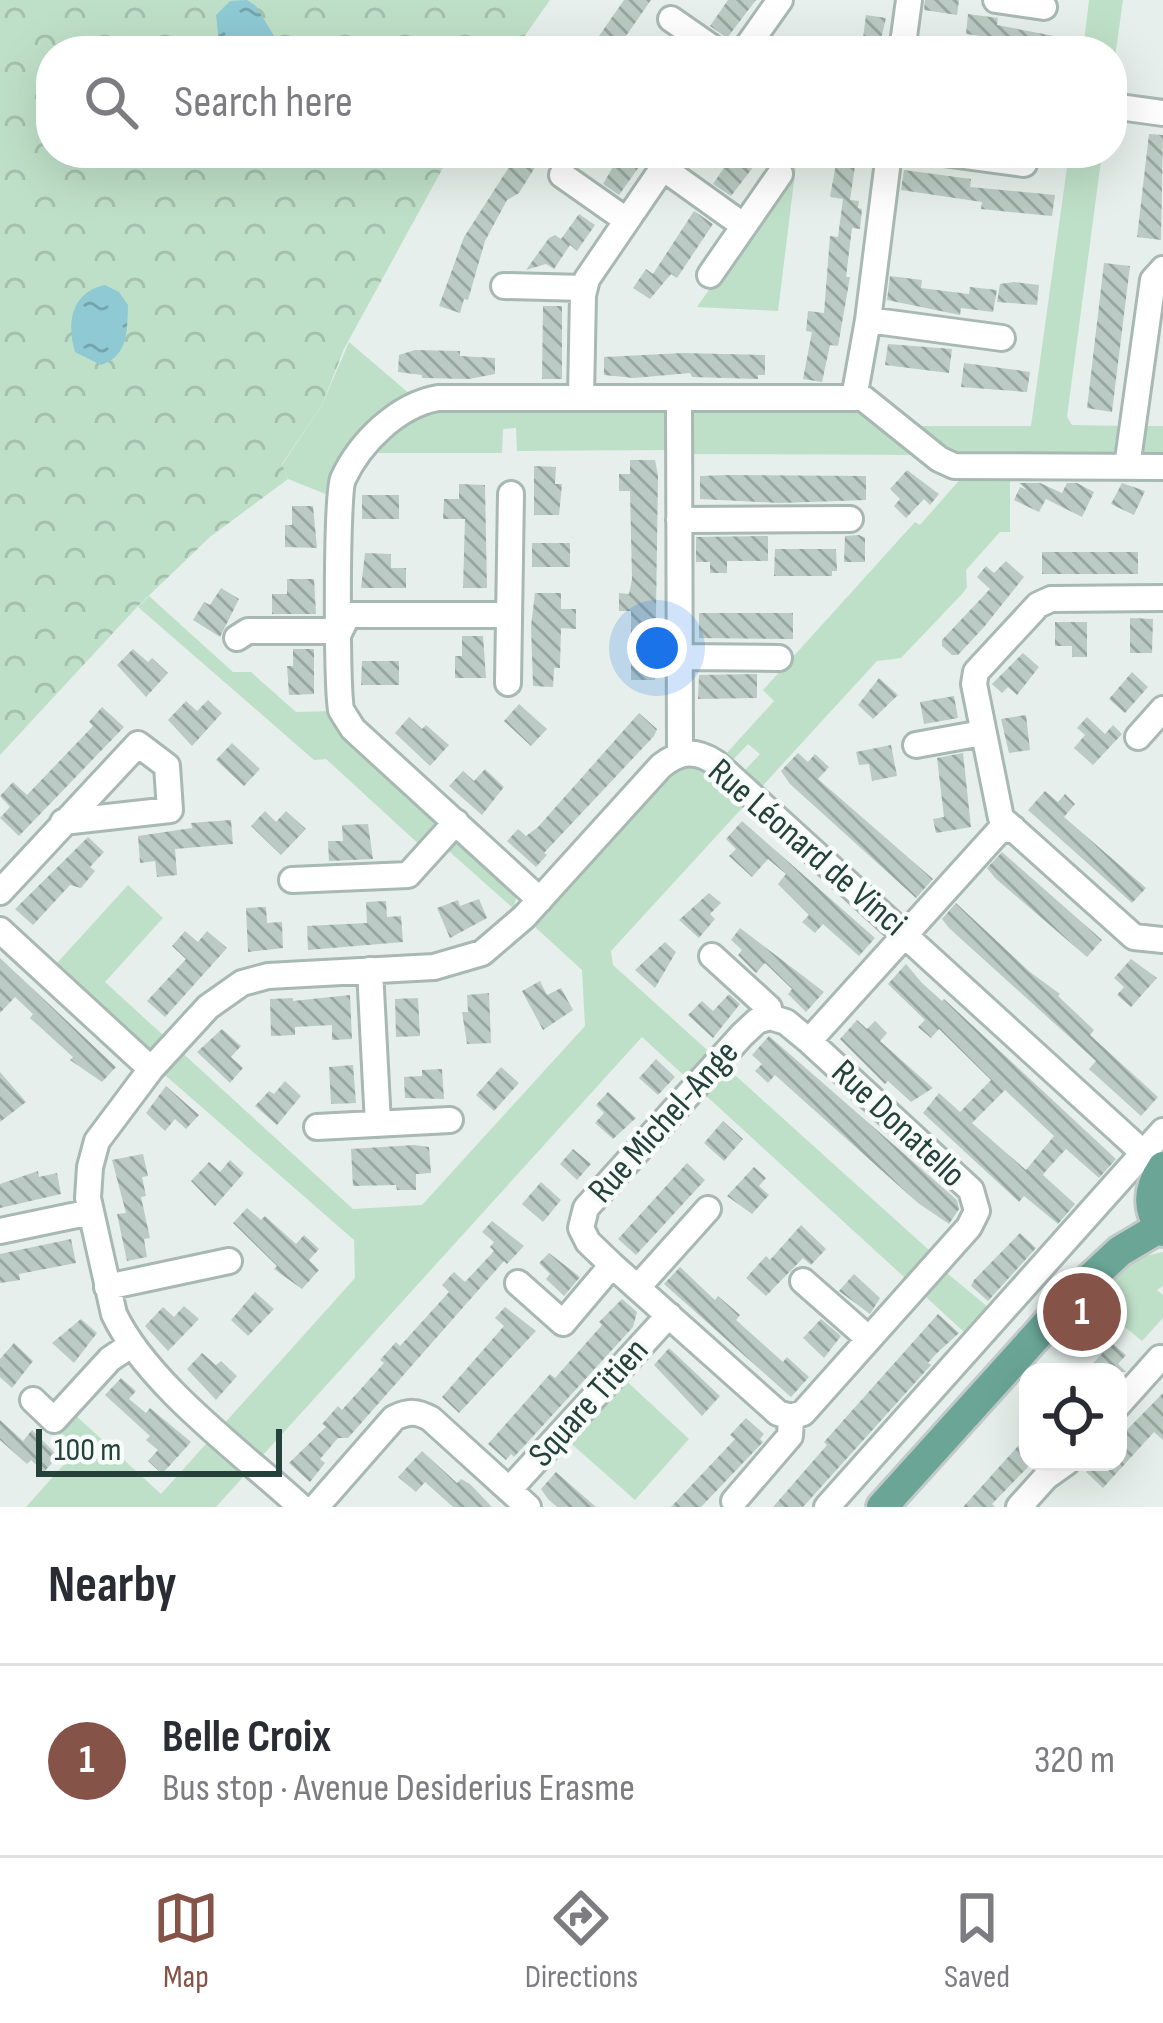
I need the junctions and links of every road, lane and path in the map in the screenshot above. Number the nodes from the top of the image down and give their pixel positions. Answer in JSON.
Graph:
{"nodes":[{"id":1,"x":780,"y":0,"type":"edge"},
{"id":2,"x":909,"y":0,"type":"edge"},
{"id":3,"x":996,"y":0,"type":"edge"},
{"id":4,"x":1044,"y":7,"type":"dead end"},
{"id":5,"x":671,"y":19,"type":"dead end"},
{"id":6,"x":695,"y":36,"type":"edge"},
{"id":7,"x":755,"y":36,"type":"edge"},
{"id":8,"x":904,"y":36,"type":"edge"},
{"id":9,"x":1127,"y":108,"type":"edge"},
{"id":10,"x":1163,"y":113,"type":"edge"},
{"id":11,"x":662,"y":168,"type":"edge"},
{"id":12,"x":677,"y":168,"type":"edge"},
{"id":13,"x":888,"y":168,"type":"edge"},
{"id":14,"x":780,"y":174,"type":"dead end"},
{"id":15,"x":562,"y":175,"type":"dead end"},
{"id":16,"x":626,"y":220,"type":"junction"},
{"id":17,"x":744,"y":226,"type":"junction"},
{"id":18,"x":1163,"y":268,"type":"edge"},
{"id":19,"x":710,"y":275,"type":"dead end"},
{"id":20,"x":504,"y":286,"type":"dead end"},
{"id":21,"x":584,"y":288,"type":"junction"},
{"id":22,"x":868,"y":320,"type":"junction"},
{"id":23,"x":1002,"y":338,"type":"dead end"},
{"id":24,"x":581,"y":397,"type":"junction"},
{"id":25,"x":680,"y":398,"type":"junction"},
{"id":26,"x":854,"y":398,"type":"junction"},
{"id":27,"x":1127,"y":466,"type":"junction"},
{"id":28,"x":1163,"y":467,"type":"edge"},
{"id":29,"x":511,"y":494,"type":"dead end"},
{"id":30,"x":850,"y":519,"type":"dead end"},
{"id":31,"x":679,"y":520,"type":"junction"},
{"id":32,"x":1163,"y":598,"type":"edge"},
{"id":33,"x":508,"y":615,"type":"junction"},
{"id":34,"x":340,"y":631,"type":"junction"},
{"id":35,"x":237,"y":638,"type":"dead end"},
{"id":36,"x":679,"y":657,"type":"junction"},
{"id":37,"x":778,"y":658,"type":"dead end"},
{"id":38,"x":508,"y":683,"type":"dead end"},
{"id":39,"x":1163,"y":709,"type":"edge"},
{"id":40,"x":982,"y":733,"type":"junction"},
{"id":41,"x":1138,"y":737,"type":"dead end"},
{"id":42,"x":916,"y":745,"type":"dead end"},
{"id":43,"x":680,"y":753,"type":"junction"},
{"id":44,"x":63,"y":822,"type":"dead end"},
{"id":45,"x":455,"y":822,"type":"junction"},
{"id":46,"x":1013,"y":828,"type":"junction"},
{"id":47,"x":292,"y":880,"type":"dead end"},
{"id":48,"x":0,"y":892,"type":"edge"},
{"id":49,"x":541,"y":899,"type":"junction"},
{"id":50,"x":0,"y":930,"type":"edge"},
{"id":51,"x":906,"y":935,"type":"junction"},
{"id":52,"x":1163,"y":940,"type":"edge"},
{"id":53,"x":712,"y":956,"type":"dead end"},
{"id":54,"x":370,"y":970,"type":"junction"},
{"id":55,"x":770,"y":1017,"type":"junction"},
{"id":56,"x":809,"y":1041,"type":"junction"},
{"id":57,"x":151,"y":1069,"type":"junction"},
{"id":58,"x":449,"y":1120,"type":"dead end"},
{"id":59,"x":378,"y":1124,"type":"junction"},
{"id":60,"x":317,"y":1127,"type":"dead end"},
{"id":61,"x":1163,"y":1131,"type":"edge"},
{"id":62,"x":1156,"y":1163,"type":"edge"},
{"id":63,"x":708,"y":1209,"type":"dead end"},
{"id":64,"x":91,"y":1211,"type":"junction"},
{"id":65,"x":1161,"y":1230,"type":"edge"},
{"id":66,"x":0,"y":1231,"type":"edge"},
{"id":67,"x":229,"y":1261,"type":"dead end"},
{"id":68,"x":612,"y":1265,"type":"junction"},
{"id":69,"x":803,"y":1281,"type":"dead end"},
{"id":70,"x":518,"y":1283,"type":"dead end"},
{"id":71,"x":107,"y":1287,"type":"junction"},
{"id":72,"x":638,"y":1287,"type":"junction"},
{"id":73,"x":669,"y":1315,"type":"junction"},
{"id":74,"x":869,"y":1340,"type":"junction"},
{"id":75,"x":131,"y":1345,"type":"junction"},
{"id":76,"x":1154,"y":1355,"type":"edge"},
{"id":77,"x":1127,"y":1392,"type":"edge"},
{"id":78,"x":33,"y":1400,"type":"dead end"},
{"id":79,"x":791,"y":1417,"type":"junction"},
{"id":80,"x":1054,"y":1471,"type":"edge"},
{"id":81,"x":518,"y":1499,"type":"edge"},
{"id":82,"x":734,"y":1501,"type":"dead end"},
{"id":83,"x":301,"y":1507,"type":"edge"},
{"id":84,"x":316,"y":1507,"type":"edge"},
{"id":85,"x":827,"y":1507,"type":"edge"},
{"id":86,"x":882,"y":1507,"type":"edge"},
{"id":87,"x":1019,"y":1507,"type":"edge"}],
"edges":[{"from":1,"to":7,"type":"street"},
{"from":2,"to":8,"type":"street"},
{"from":3,"to":4,"type":"street"},
{"from":5,"to":6,"type":"street"},
{"from":9,"to":10,"type":"street"},
{"from":11,"to":16,"type":"street"},
{"from":12,"to":17,"type":"street"},
{"from":13,"to":22,"type":"street"},
{"from":14,"to":17,"type":"street"},
{"from":15,"to":16,"type":"street"},
{"from":16,"to":21,"type":"street"},
{"from":17,"to":19,"type":"street"},
{"from":18,"to":27,"type":"street"},
{"from":20,"to":21,"type":"street"},
{"from":21,"to":24,"type":"street"},
{"from":22,"to":23,"type":"street"},
{"from":22,"to":26,"type":"street"},
{"from":24,"to":25,"type":"street"},
{"from":24,"to":34,"type":"street"},
{"from":25,"to":26,"type":"street"},
{"from":25,"to":31,"type":"street"},
{"from":26,"to":27,"type":"street"},
{"from":27,"to":28,"type":"street"},
{"from":29,"to":33,"type":"street"},
{"from":30,"to":31,"type":"street"},
{"from":31,"to":36,"type":"street"},
{"from":32,"to":40,"type":"street"},
{"from":33,"to":34,"type":"street"},
{"from":33,"to":38,"type":"street"},
{"from":34,"to":35,"type":"street"},
{"from":34,"to":45,"type":"street"},
{"from":36,"to":37,"type":"street"},
{"from":36,"to":43,"type":"street"},
{"from":39,"to":41,"type":"street"},
{"from":40,"to":42,"type":"street"},
{"from":40,"to":46,"type":"street"},
{"from":43,"to":49,"type":"street","name":"Rue Léonard de Vinci"},
{"from":43,"to":51,"type":"street","name":"Rue Léonard de Vinci"},
{"from":44,"to":48,"type":"street"},
{"from":45,"to":47,"type":"street"},
{"from":45,"to":49,"type":"street"},
{"from":46,"to":51,"type":"street"},
{"from":46,"to":52,"type":"street"},
{"from":49,"to":54,"type":"street","name":"Rue Léonard de Vinci"},
{"from":50,"to":57,"type":"street"},
{"from":51,"to":56,"type":"street"},
{"from":51,"to":62,"type":"street","name":"Rue Léonard de Vinci"},
{"from":53,"to":55,"type":"street"},
{"from":54,"to":57,"type":"street","name":"Rue Léonard de Vinci"},
{"from":54,"to":59,"type":"street"},
{"from":55,"to":56,"type":"street","name":"Rue Michel-Ange"},
{"from":55,"to":68,"type":"street","name":"Rue Michel-Ange"},
{"from":56,"to":74,"type":"street","name":"Rue Donatello"},
{"from":57,"to":64,"type":"street","name":"Rue Léonard de Vinci"},
{"from":58,"to":59,"type":"street"},
{"from":59,"to":60,"type":"street"},
{"from":61,"to":62,"type":"street"},
{"from":62,"to":65,"type":"main road"},
{"from":62,"to":85,"type":"street"},
{"from":63,"to":72,"type":"street"},
{"from":64,"to":66,"type":"street"},
{"from":64,"to":71,"type":"street","name":"Rue Léonard de Vinci"},
{"from":65,"to":86,"type":"main road"},
{"from":67,"to":71,"type":"street"},
{"from":68,"to":70,"type":"street"},
{"from":68,"to":72,"type":"street","name":"Rue Michel-Ange"},
{"from":69,"to":74,"type":"street"},
{"from":71,"to":75,"type":"street","name":"Rue Léonard de Vinci"},
{"from":72,"to":73,"type":"street","name":"Rue Michel-Ange"},
{"from":73,"to":79,"type":"street","name":"Rue Michel-Ange"},
{"from":73,"to":81,"type":"street","name":"Square Titien"},
{"from":74,"to":79,"type":"street"},
{"from":75,"to":78,"type":"street"},
{"from":75,"to":83,"type":"street","name":"Rue Léonard de Vinci"},
{"from":76,"to":77,"type":"street"},
{"from":79,"to":82,"type":"street"},
{"from":80,"to":87,"type":"street"},
{"from":81,"to":84,"type":"street"}]}
